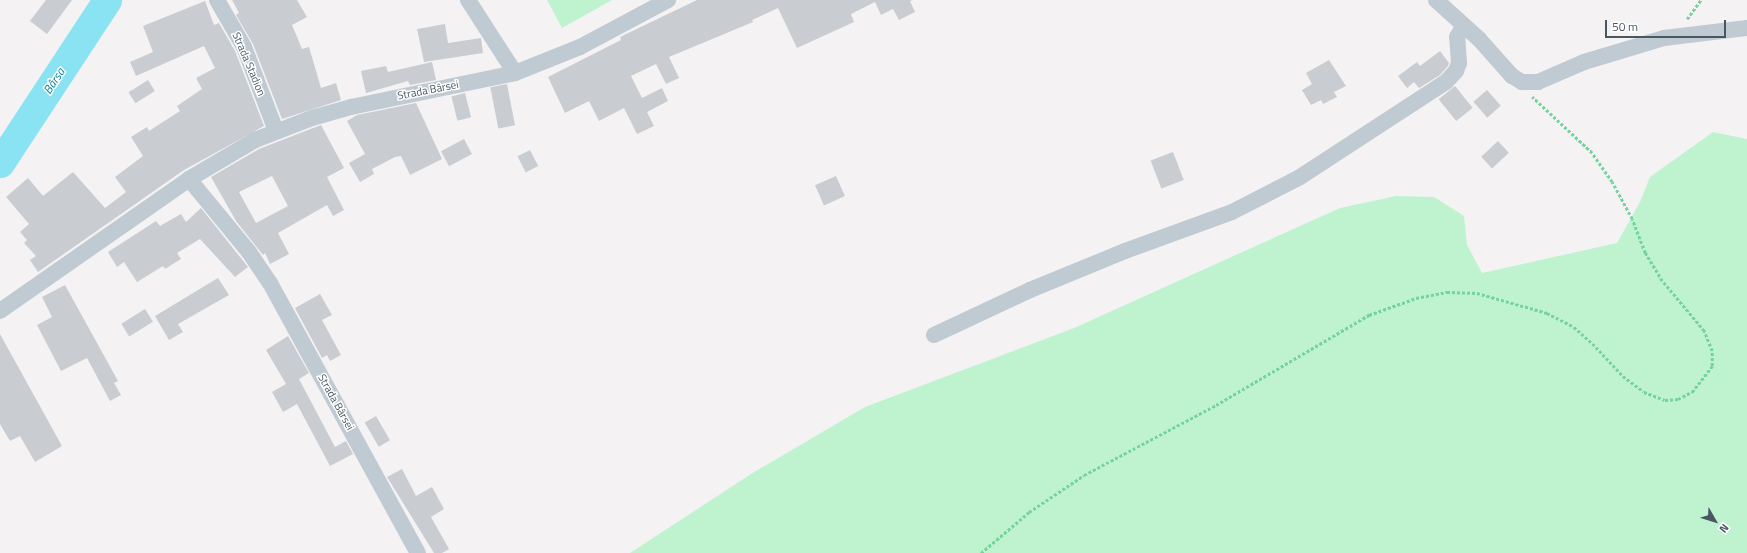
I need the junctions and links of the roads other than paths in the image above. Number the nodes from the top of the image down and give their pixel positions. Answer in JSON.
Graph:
{"nodes":[{"id":1,"x":218,"y":0,"type":"edge"},
{"id":2,"x":468,"y":0,"type":"edge"},
{"id":3,"x":668,"y":0,"type":"edge"},
{"id":4,"x":1436,"y":0,"type":"edge"},
{"id":5,"x":1464,"y":26,"type":"junction"},
{"id":6,"x":1747,"y":28,"type":"edge"},
{"id":7,"x":515,"y":73,"type":"junction"},
{"id":8,"x":276,"y":131,"type":"junction"},
{"id":9,"x":189,"y":179,"type":"junction"},
{"id":10,"x":0,"y":311,"type":"edge"},
{"id":11,"x":934,"y":335,"type":"dead end"},
{"id":12,"x":418,"y":553,"type":"edge"}],
"edges":[{"from":1,"to":8,"type":"street","name":"Strada Stadion"},
{"from":2,"to":7,"type":"street"},
{"from":3,"to":7,"type":"street","name":"Strada Bârsei"},
{"from":4,"to":5,"type":"street"},
{"from":5,"to":6,"type":"street"},
{"from":5,"to":11,"type":"street"},
{"from":7,"to":8,"type":"street","name":"Strada Bârsei"},
{"from":8,"to":9,"type":"street","name":"Strada Bârsei"},
{"from":9,"to":10,"type":"street","name":"Strada Bârsei"},
{"from":9,"to":12,"type":"street","name":"Strada Bârsei"}]}
